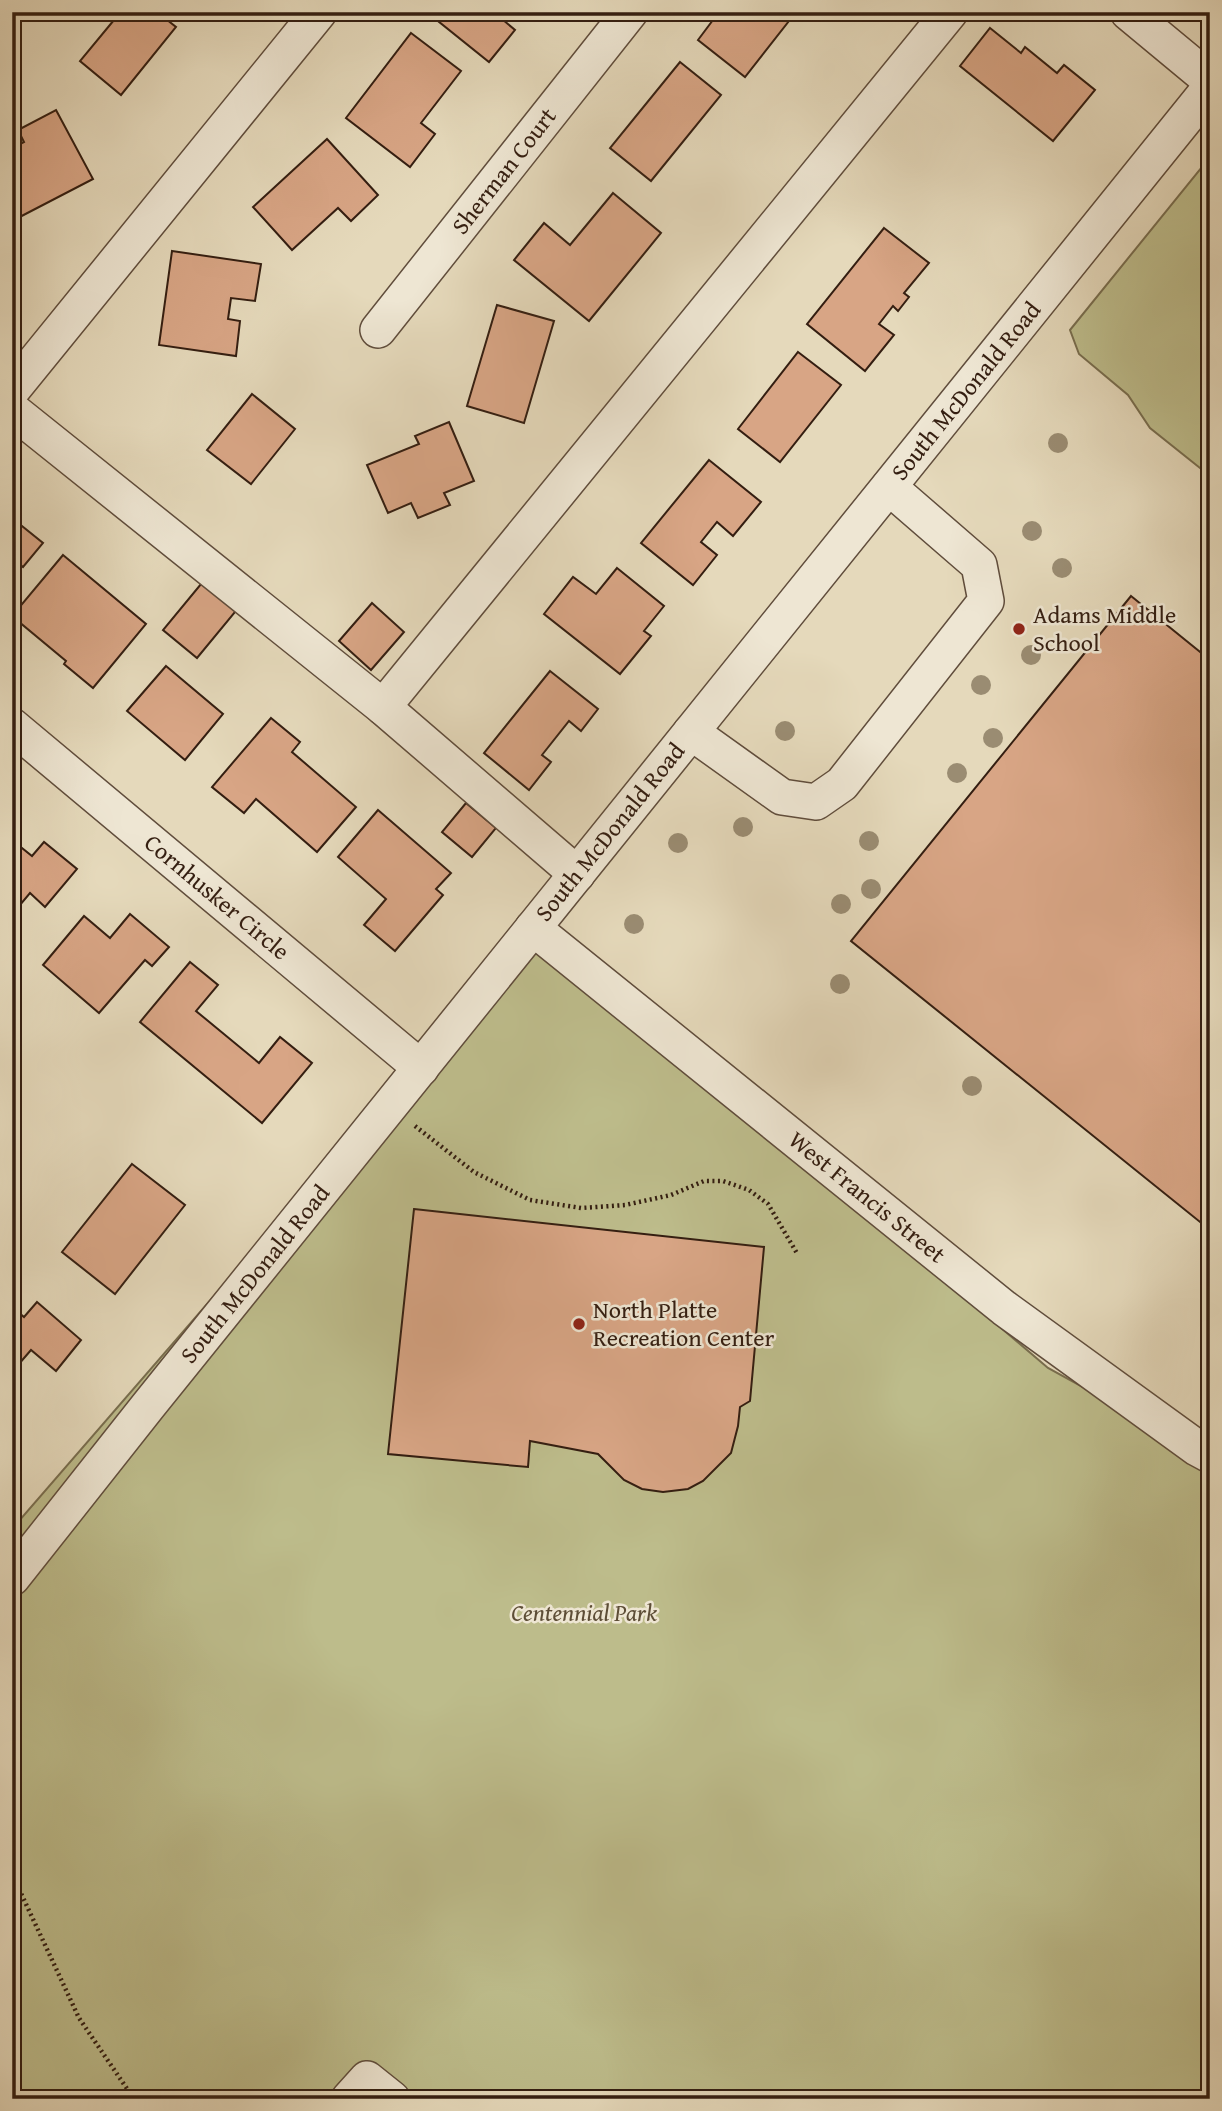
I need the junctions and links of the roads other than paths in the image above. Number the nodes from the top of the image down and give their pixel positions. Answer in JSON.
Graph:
{"nodes":[{"id":1,"x":319,"y":12,"type":"edge"},
{"id":2,"x":630,"y":12,"type":"edge"},
{"id":3,"x":950,"y":12,"type":"edge"},
{"id":4,"x":1128,"y":12,"type":"edge"},
{"id":5,"x":1210,"y":80,"type":"edge"},
{"id":6,"x":1210,"y":88,"type":"edge"},
{"id":7,"x":378,"y":330,"type":"dead end"},
{"id":8,"x":12,"y":390,"type":"edge"},
{"id":9,"x":12,"y":410,"type":"edge"},
{"id":10,"x":889,"y":487,"type":"junction"},
{"id":11,"x":383,"y":708,"type":"junction"},
{"id":12,"x":12,"y":726,"type":"edge"},
{"id":13,"x":691,"y":732,"type":"junction"},
{"id":14,"x":577,"y":874,"type":"junction"},
{"id":15,"x":533,"y":928,"type":"junction"},
{"id":16,"x":421,"y":1068,"type":"junction"},
{"id":17,"x":1210,"y":1455,"type":"edge"},
{"id":18,"x":12,"y":1578,"type":"edge"},
{"id":19,"x":349,"y":2099,"type":"edge"},
{"id":20,"x":392,"y":2099,"type":"edge"}],
"edges":[{"from":1,"to":8,"type":"street"},
{"from":2,"to":7,"type":"street","name":"Sherman Court"},
{"from":3,"to":11,"type":"street"},
{"from":4,"to":5,"type":"street"},
{"from":6,"to":10,"type":"street","name":"South McDonald Road"},
{"from":9,"to":11,"type":"street"},
{"from":10,"to":13,"type":"street","name":"South McDonald Road"},
{"from":10,"to":13,"type":"street"},
{"from":11,"to":14,"type":"street"},
{"from":12,"to":16,"type":"street","name":"Cornhusker Circle"},
{"from":13,"to":14,"type":"street","name":"South McDonald Road"},
{"from":14,"to":15,"type":"street","name":"South McDonald Road"},
{"from":15,"to":16,"type":"street","name":"South McDonald Road"},
{"from":15,"to":17,"type":"street","name":"West Francis Street"},
{"from":16,"to":18,"type":"street","name":"South McDonald Road"},
{"from":19,"to":20,"type":"street"}]}
